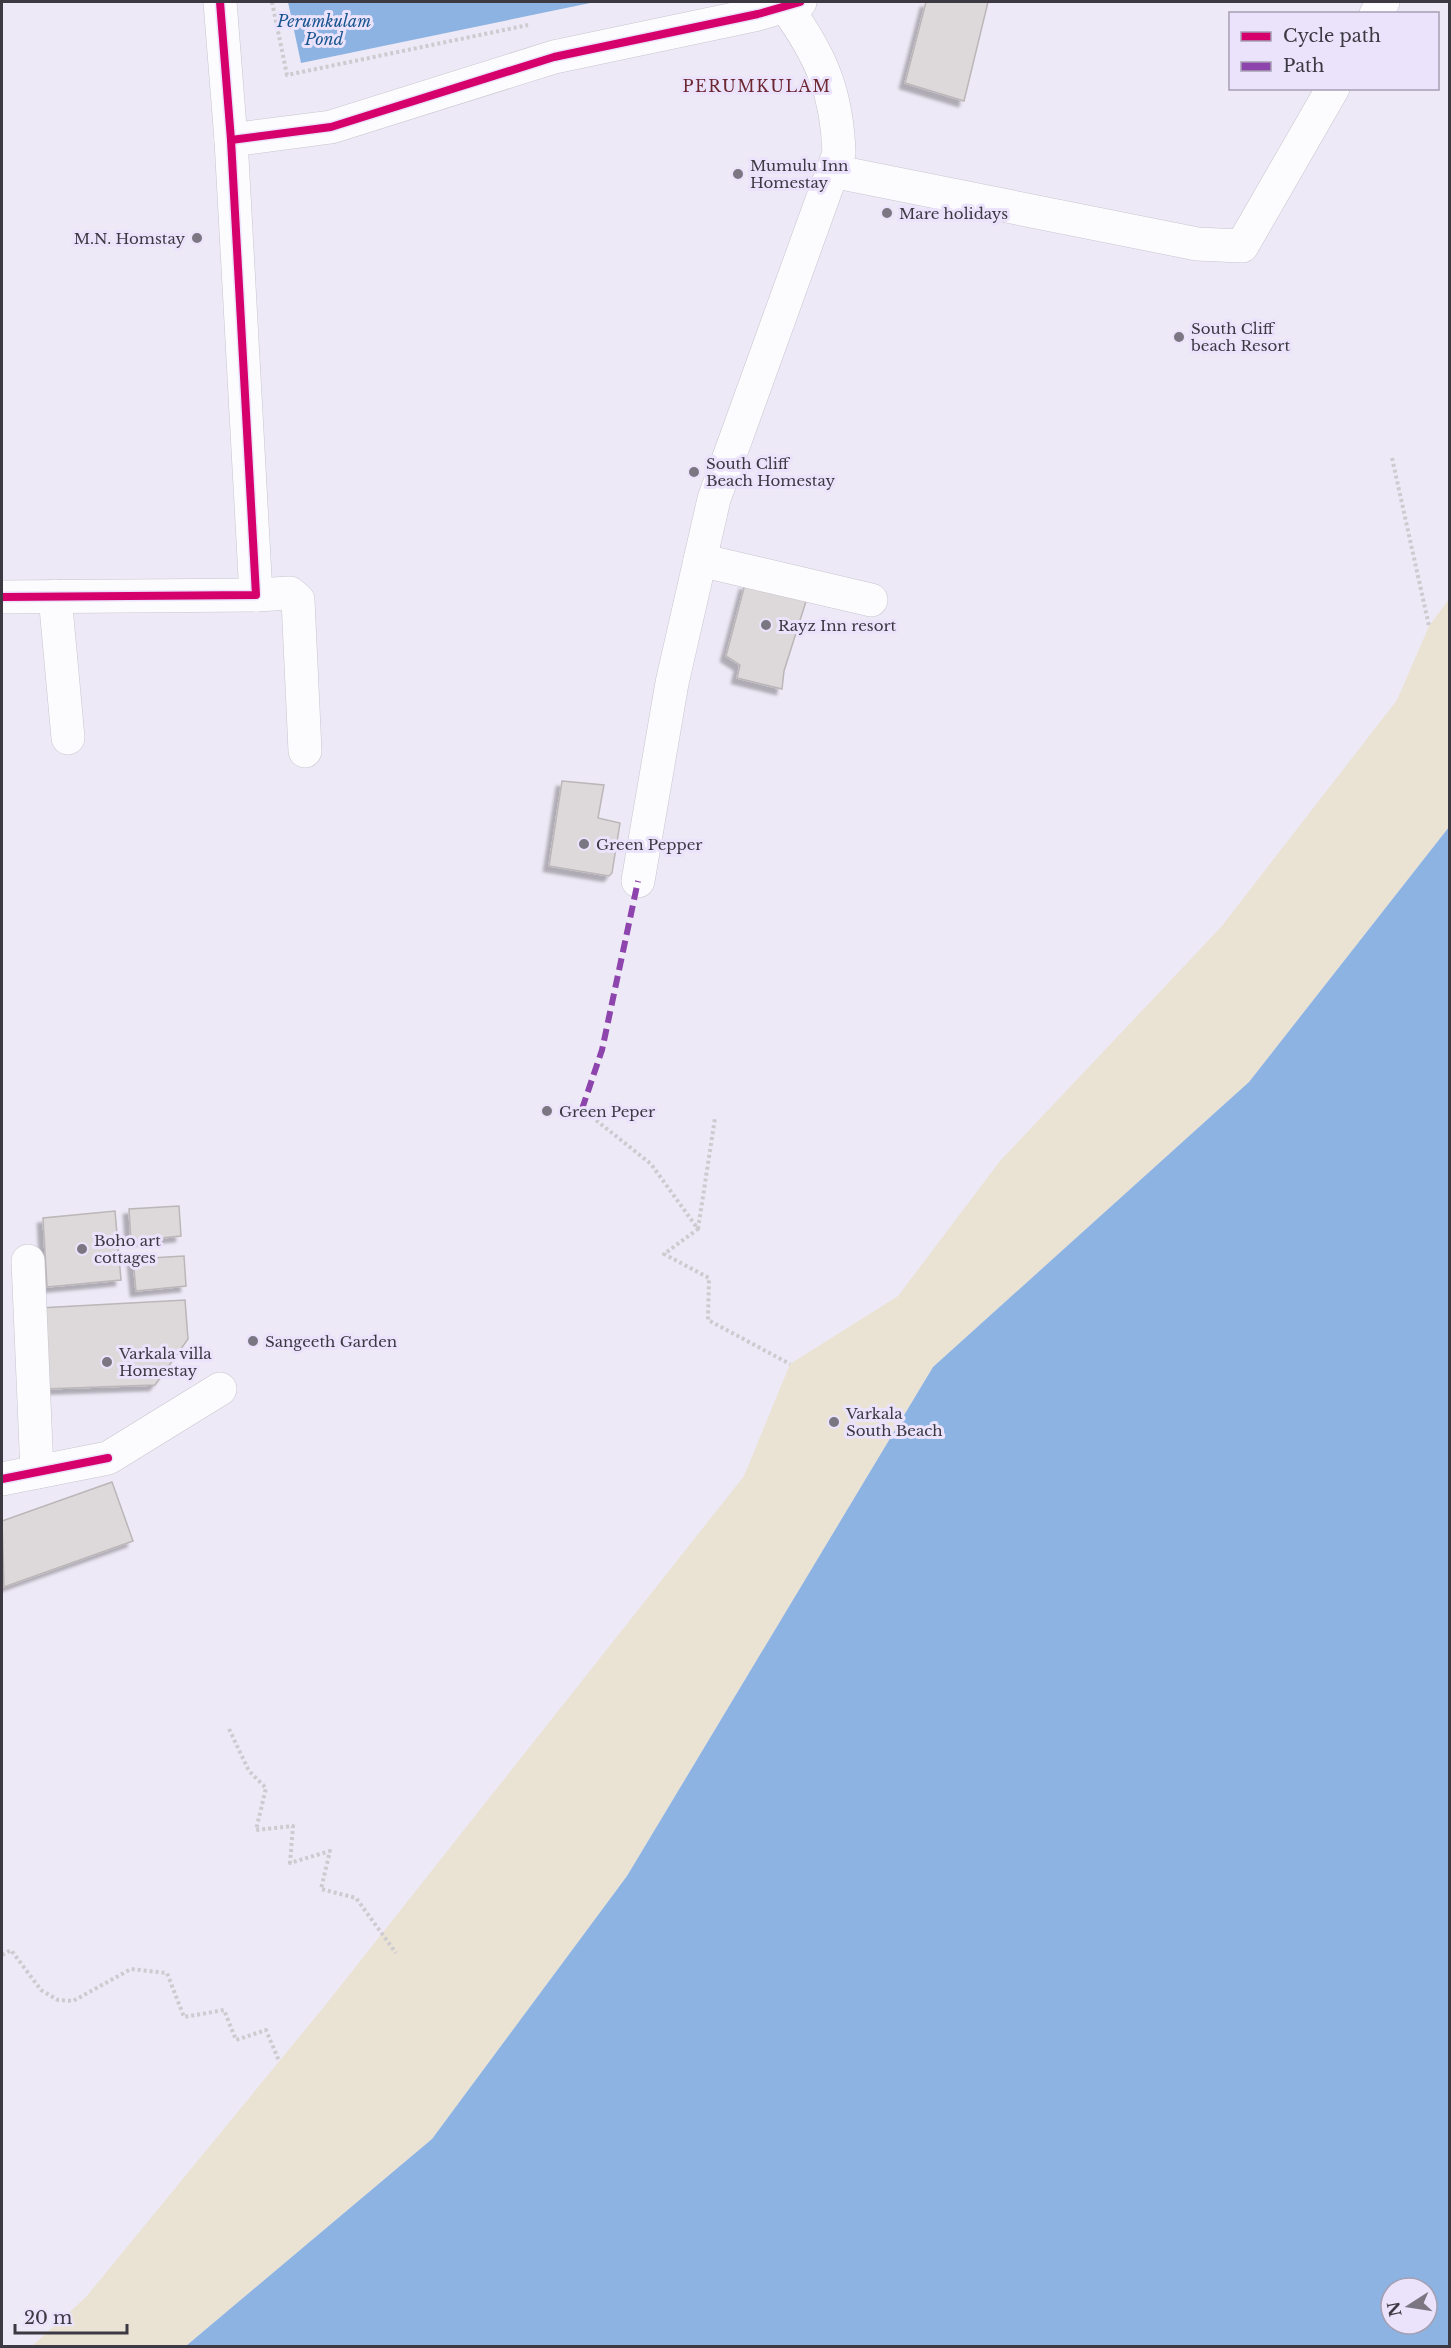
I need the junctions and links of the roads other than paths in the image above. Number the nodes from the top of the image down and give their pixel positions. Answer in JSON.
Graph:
{"nodes":[{"id":1,"x":220,"y":2,"type":"edge"},
{"id":2,"x":776,"y":6,"type":"edge"},
{"id":3,"x":1332,"y":90,"type":"edge"},
{"id":4,"x":231,"y":140,"type":"junction"},
{"id":5,"x":832,"y":171,"type":"junction"},
{"id":6,"x":700,"y":560,"type":"junction"},
{"id":7,"x":256,"y":595,"type":"junction"},
{"id":8,"x":55,"y":596,"type":"junction"},
{"id":9,"x":2,"y":597,"type":"edge"},
{"id":10,"x":871,"y":600,"type":"dead end"},
{"id":11,"x":68,"y":738,"type":"dead end"},
{"id":12,"x":305,"y":751,"type":"dead end"},
{"id":13,"x":638,"y":881,"type":"dead end"},
{"id":14,"x":28,"y":1262,"type":"dead end"},
{"id":15,"x":220,"y":1389,"type":"dead end"},
{"id":16,"x":37,"y":1472,"type":"junction"},
{"id":17,"x":2,"y":1479,"type":"edge"}],
"edges":[{"from":1,"to":4,"type":"street"},
{"from":2,"to":4,"type":"street"},
{"from":2,"to":5,"type":"street"},
{"from":3,"to":5,"type":"street"},
{"from":4,"to":7,"type":"street"},
{"from":5,"to":6,"type":"street"},
{"from":6,"to":10,"type":"street"},
{"from":6,"to":13,"type":"street"},
{"from":7,"to":8,"type":"street"},
{"from":7,"to":12,"type":"street"},
{"from":8,"to":9,"type":"street"},
{"from":8,"to":11,"type":"street"},
{"from":14,"to":16,"type":"street"},
{"from":15,"to":16,"type":"street"},
{"from":16,"to":17,"type":"street"}]}
